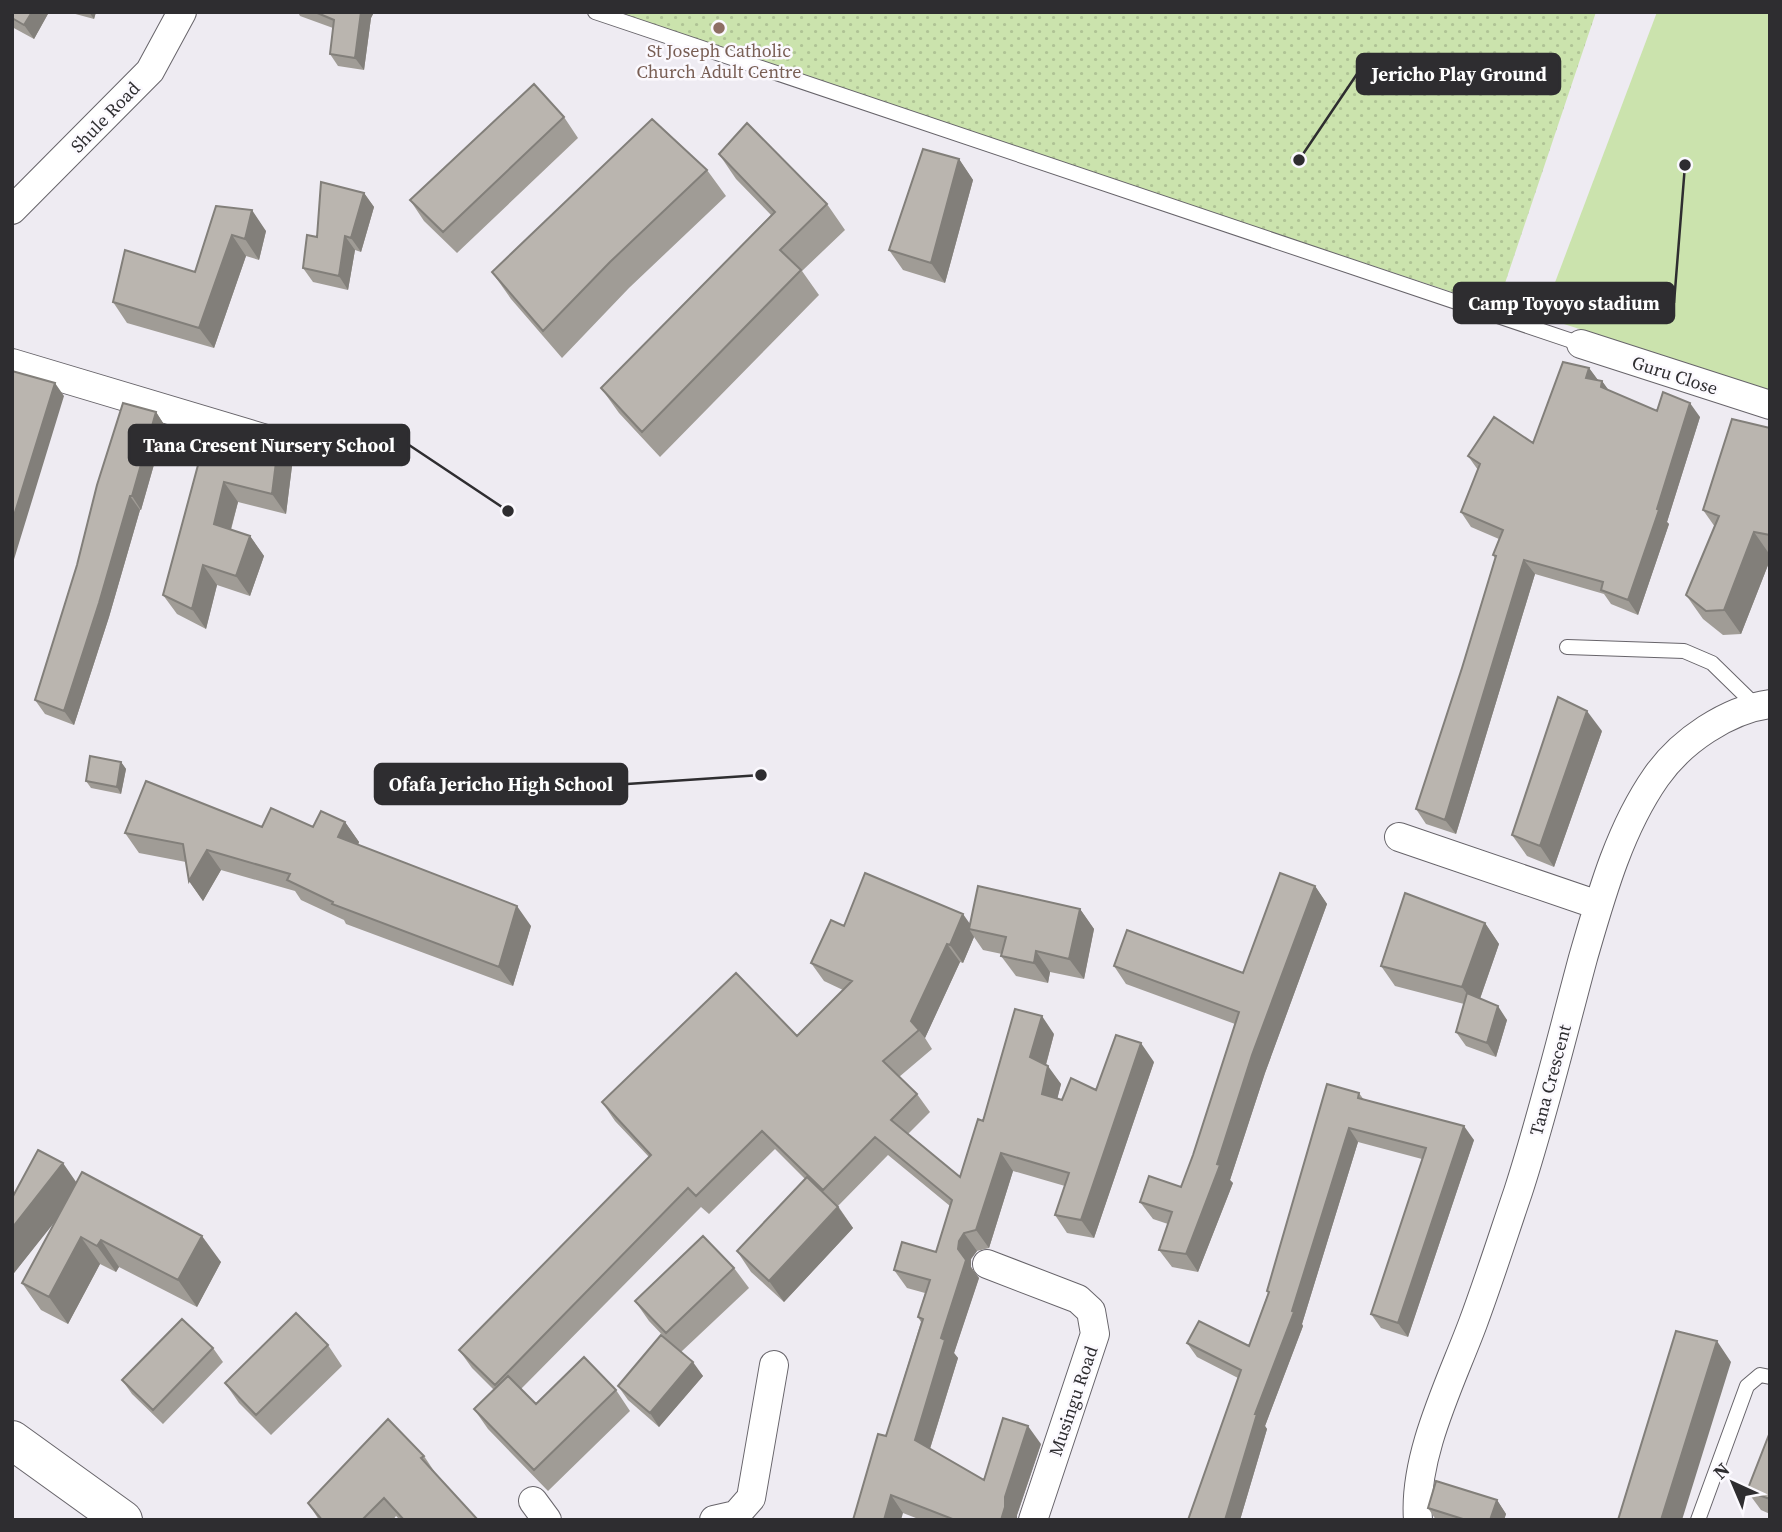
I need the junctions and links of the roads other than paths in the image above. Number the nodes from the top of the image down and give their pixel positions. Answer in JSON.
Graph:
{"nodes":[{"id":1,"x":182,"y":12,"type":"edge"},
{"id":2,"x":595,"y":12,"type":"edge"},
{"id":3,"x":12,"y":210,"type":"edge"},
{"id":4,"x":1581,"y":344,"type":"joint"},
{"id":5,"x":12,"y":363,"type":"edge"},
{"id":6,"x":1770,"y":405,"type":"edge"},
{"id":7,"x":273,"y":441,"type":"edge"},
{"id":8,"x":1567,"y":647,"type":"dead end"},
{"id":9,"x":1763,"y":705,"type":"edge"},
{"id":10,"x":1399,"y":837,"type":"dead end"},
{"id":11,"x":1598,"y":905,"type":"junction"},
{"id":12,"x":987,"y":1265,"type":"dead end"},
{"id":13,"x":774,"y":1365,"type":"dead end"},
{"id":14,"x":1770,"y":1377,"type":"edge"},
{"id":15,"x":12,"y":1440,"type":"edge"},
{"id":16,"x":123,"y":1520,"type":"edge"},
{"id":17,"x":714,"y":1520,"type":"edge"},
{"id":18,"x":1033,"y":1520,"type":"edge"},
{"id":19,"x":1418,"y":1520,"type":"edge"},
{"id":20,"x":1698,"y":1520,"type":"edge"}],
"edges":[{"from":1,"to":3,"type":"street","name":"Shule Road"},
{"from":2,"to":4,"type":"lane"},
{"from":4,"to":6,"type":"street","name":"Guru Close"},
{"from":5,"to":7,"type":"street"},
{"from":8,"to":9,"type":"lane"},
{"from":9,"to":11,"type":"street","name":"Tana Crescent"},
{"from":10,"to":11,"type":"street"},
{"from":11,"to":19,"type":"street","name":"Tana Crescent"},
{"from":12,"to":18,"type":"street","name":"Musingu Road"},
{"from":13,"to":17,"type":"street"},
{"from":14,"to":20,"type":"lane"},
{"from":15,"to":16,"type":"street"}]}
